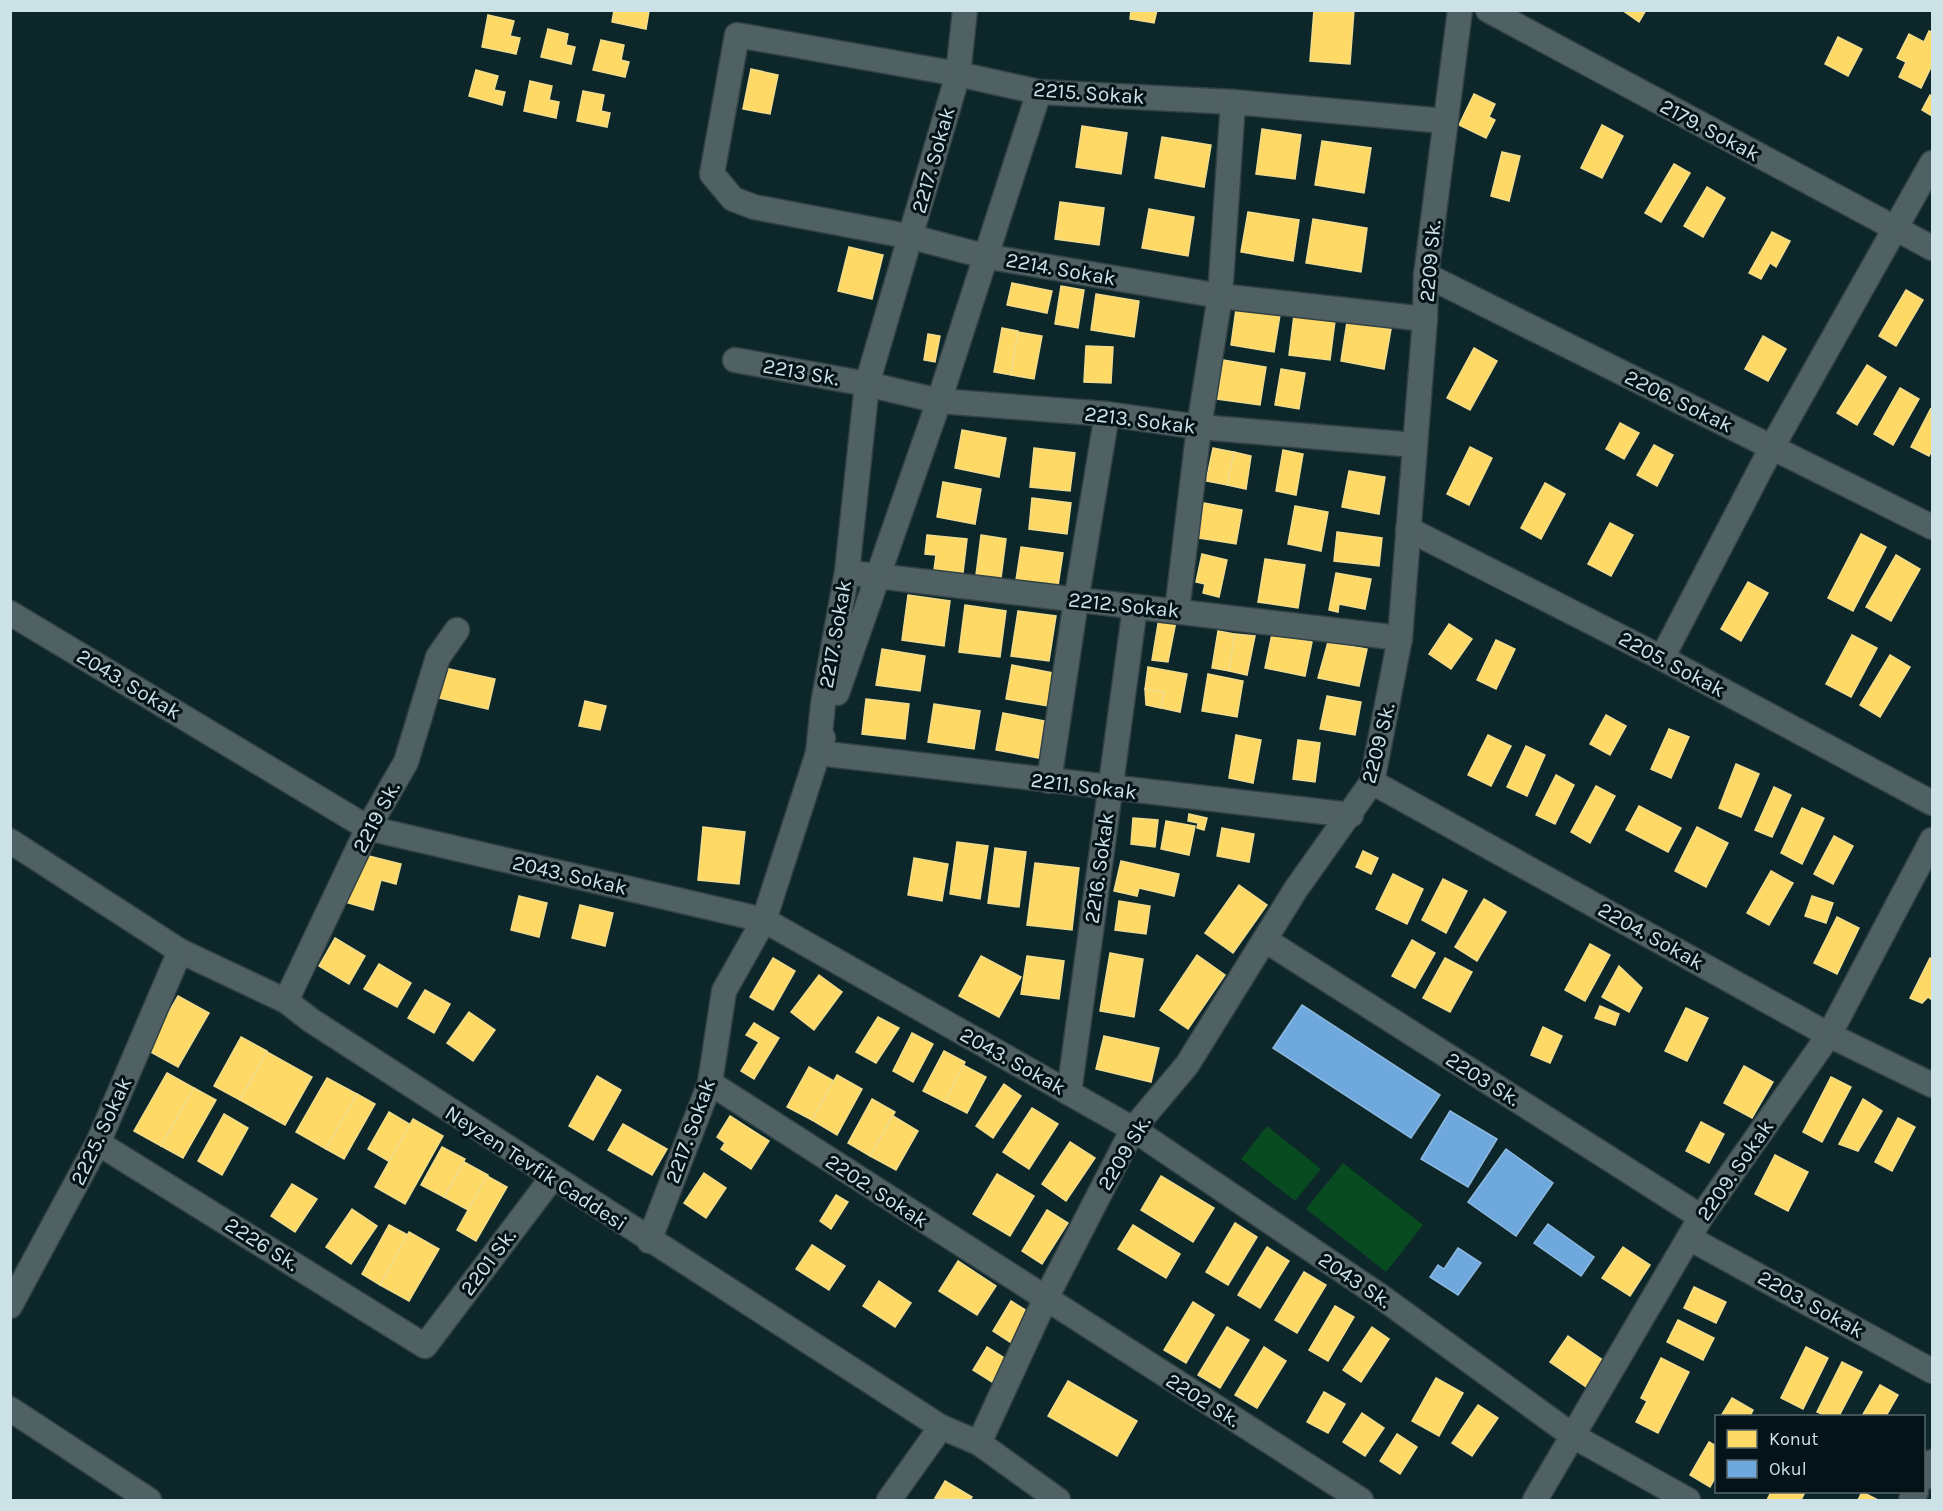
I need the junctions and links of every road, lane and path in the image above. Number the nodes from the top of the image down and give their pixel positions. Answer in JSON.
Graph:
{"nodes":[{"id":1,"x":965,"y":10,"type":"edge"},
{"id":2,"x":1460,"y":10,"type":"edge"},
{"id":3,"x":1488,"y":10,"type":"edge"},
{"id":4,"x":958,"y":74,"type":"junction"},
{"id":5,"x":1039,"y":92,"type":"junction"},
{"id":6,"x":1233,"y":102,"type":"junction"},
{"id":7,"x":1445,"y":121,"type":"junction"},
{"id":8,"x":1932,"y":163,"type":"edge"},
{"id":9,"x":712,"y":174,"type":"joint"},
{"id":10,"x":1894,"y":229,"type":"junction"},
{"id":11,"x":912,"y":237,"type":"junction"},
{"id":12,"x":1932,"y":248,"type":"edge"},
{"id":13,"x":984,"y":256,"type":"junction"},
{"id":14,"x":1426,"y":275,"type":"junction"},
{"id":15,"x":1220,"y":296,"type":"junction"},
{"id":16,"x":1425,"y":319,"type":"junction"},
{"id":17,"x":735,"y":360,"type":"dead end"},
{"id":18,"x":867,"y":384,"type":"junction"},
{"id":19,"x":939,"y":401,"type":"junction"},
{"id":20,"x":1107,"y":414,"type":"junction"},
{"id":21,"x":1199,"y":427,"type":"junction"},
{"id":22,"x":1415,"y":445,"type":"junction"},
{"id":23,"x":1772,"y":447,"type":"junction"},
{"id":24,"x":1932,"y":527,"type":"edge"},
{"id":25,"x":1408,"y":529,"type":"junction"},
{"id":26,"x":847,"y":572,"type":"junction"},
{"id":27,"x":876,"y":576,"type":"junction"},
{"id":28,"x":1076,"y":601,"type":"junction"},
{"id":29,"x":1135,"y":607,"type":"junction"},
{"id":30,"x":1177,"y":611,"type":"junction"},
{"id":31,"x":10,"y":613,"type":"edge"},
{"id":32,"x":457,"y":630,"type":"dead end"},
{"id":33,"x":1400,"y":638,"type":"junction"},
{"id":34,"x":1662,"y":658,"type":"junction"},
{"id":35,"x":818,"y":753,"type":"junction"},
{"id":36,"x":1049,"y":782,"type":"junction"},
{"id":37,"x":1372,"y":782,"type":"junction"},
{"id":38,"x":1110,"y":789,"type":"junction"},
{"id":39,"x":1932,"y":803,"type":"edge"},
{"id":40,"x":1351,"y":815,"type":"junction"},
{"id":41,"x":368,"y":828,"type":"junction"},
{"id":42,"x":1932,"y":840,"type":"edge"},
{"id":43,"x":10,"y":841,"type":"edge"},
{"id":44,"x":764,"y":920,"type":"junction"},
{"id":45,"x":1265,"y":940,"type":"junction"},
{"id":46,"x":180,"y":951,"type":"junction"},
{"id":47,"x":286,"y":1001,"type":"junction"},
{"id":48,"x":1829,"y":1035,"type":"junction"},
{"id":49,"x":710,"y":1083,"type":"junction"},
{"id":50,"x":1932,"y":1085,"type":"edge"},
{"id":51,"x":1069,"y":1093,"type":"junction"},
{"id":52,"x":1133,"y":1130,"type":"junction"},
{"id":53,"x":98,"y":1143,"type":"junction"},
{"id":54,"x":552,"y":1178,"type":"junction"},
{"id":55,"x":1695,"y":1228,"type":"junction"},
{"id":56,"x":649,"y":1241,"type":"junction"},
{"id":57,"x":1045,"y":1300,"type":"junction"},
{"id":58,"x":10,"y":1306,"type":"edge"},
{"id":59,"x":425,"y":1346,"type":"joint"},
{"id":60,"x":1932,"y":1371,"type":"edge"},
{"id":61,"x":10,"y":1409,"type":"edge"},
{"id":62,"x":941,"y":1427,"type":"junction"},
{"id":63,"x":1573,"y":1436,"type":"junction"},
{"id":64,"x":979,"y":1443,"type":"junction"},
{"id":65,"x":149,"y":1500,"type":"edge"},
{"id":66,"x":889,"y":1500,"type":"edge"},
{"id":67,"x":1058,"y":1500,"type":"edge"},
{"id":68,"x":1361,"y":1500,"type":"edge"},
{"id":69,"x":1535,"y":1500,"type":"edge"},
{"id":70,"x":1688,"y":1500,"type":"edge"}],
"edges":[{"from":1,"to":4,"type":"street","name":"2217. Sokak"},
{"from":2,"to":7,"type":"street","name":"2209 Sk."},
{"from":3,"to":10,"type":"street","name":"2179. Sokak"},
{"from":4,"to":5,"type":"street","name":"2215. Sokak"},
{"from":4,"to":9,"type":"street","name":"2215. Sokak"},
{"from":4,"to":11,"type":"street","name":"2217. Sokak"},
{"from":5,"to":6,"type":"street","name":"2215. Sokak"},
{"from":5,"to":13,"type":"street"},
{"from":6,"to":7,"type":"street","name":"2215. Sokak"},
{"from":6,"to":15,"type":"street"},
{"from":7,"to":14,"type":"street","name":"2209 Sk."},
{"from":8,"to":10,"type":"street"},
{"from":9,"to":11,"type":"street","name":"2214. Sokak"},
{"from":10,"to":12,"type":"street","name":"2179. Sokak"},
{"from":10,"to":23,"type":"street"},
{"from":11,"to":13,"type":"street","name":"2214. Sokak"},
{"from":11,"to":18,"type":"street","name":"2217. Sokak"},
{"from":13,"to":15,"type":"street","name":"2214. Sokak"},
{"from":13,"to":19,"type":"street"},
{"from":14,"to":16,"type":"street","name":"2209 Sk."},
{"from":14,"to":23,"type":"street","name":"2206. Sokak"},
{"from":15,"to":16,"type":"street","name":"2214. Sokak"},
{"from":15,"to":21,"type":"street"},
{"from":16,"to":22,"type":"street","name":"2209 Sk."},
{"from":17,"to":18,"type":"street","name":"2213 Sk."},
{"from":18,"to":19,"type":"street","name":"2213. Sokak"},
{"from":18,"to":26,"type":"street","name":"2217. Sokak"},
{"from":19,"to":20,"type":"street","name":"2213. Sokak"},
{"from":19,"to":27,"type":"street"},
{"from":20,"to":21,"type":"street","name":"2213. Sokak"},
{"from":20,"to":28,"type":"street"},
{"from":21,"to":22,"type":"street","name":"2213. Sokak"},
{"from":21,"to":30,"type":"street"},
{"from":22,"to":25,"type":"street","name":"2209 Sk."},
{"from":23,"to":24,"type":"street","name":"2206. Sokak"},
{"from":23,"to":34,"type":"street"},
{"from":25,"to":33,"type":"street","name":"2209 Sk."},
{"from":25,"to":34,"type":"street","name":"2205. Sokak"},
{"from":26,"to":27,"type":"street","name":"2212. Sokak"},
{"from":26,"to":35,"type":"street","name":"2217. Sokak"},
{"from":27,"to":28,"type":"street","name":"2212. Sokak"},
{"from":27,"to":35,"type":"street"},
{"from":28,"to":29,"type":"street","name":"2212. Sokak"},
{"from":28,"to":36,"type":"street"},
{"from":29,"to":30,"type":"street","name":"2212. Sokak"},
{"from":29,"to":38,"type":"street","name":"2216. Sokak"},
{"from":30,"to":33,"type":"street","name":"2212. Sokak"},
{"from":31,"to":41,"type":"street","name":"2043. Sokak"},
{"from":32,"to":41,"type":"street","name":"2219 Sk."},
{"from":33,"to":37,"type":"street","name":"2209 Sk."},
{"from":34,"to":39,"type":"street","name":"2205. Sokak"},
{"from":35,"to":36,"type":"street","name":"2211. Sokak"},
{"from":35,"to":44,"type":"street","name":"2217. Sokak"},
{"from":36,"to":38,"type":"street","name":"2211. Sokak"},
{"from":37,"to":40,"type":"street","name":"2209 Sk."},
{"from":37,"to":48,"type":"street","name":"2204. Sokak"},
{"from":38,"to":40,"type":"street","name":"2211. Sokak"},
{"from":38,"to":51,"type":"street","name":"2216. Sokak"},
{"from":40,"to":45,"type":"street","name":"2209 Sk."},
{"from":41,"to":44,"type":"street","name":"2043. Sokak"},
{"from":41,"to":47,"type":"street","name":"2219 Sk."},
{"from":42,"to":48,"type":"street","name":"2209. Sokak"},
{"from":43,"to":46,"type":"street","name":"Neyzen Tevfik Caddesi"},
{"from":44,"to":49,"type":"street","name":"2217. Sokak"},
{"from":44,"to":51,"type":"street","name":"2043. Sokak"},
{"from":45,"to":52,"type":"street","name":"2209 Sk."},
{"from":45,"to":55,"type":"street","name":"2203 Sk."},
{"from":46,"to":47,"type":"street","name":"Neyzen Tevfik Caddesi"},
{"from":46,"to":53,"type":"street","name":"2225. Sokak"},
{"from":47,"to":54,"type":"street","name":"Neyzen Tevfik Caddesi"},
{"from":48,"to":50,"type":"street","name":"2204. Sokak"},
{"from":48,"to":55,"type":"street","name":"2209. Sokak"},
{"from":49,"to":56,"type":"street","name":"2217. Sokak"},
{"from":49,"to":57,"type":"street","name":"2202. Sokak"},
{"from":51,"to":52,"type":"street","name":"2043. Sokak"},
{"from":52,"to":57,"type":"street","name":"2209 Sk."},
{"from":52,"to":63,"type":"street","name":"2043 Sk."},
{"from":53,"to":58,"type":"street","name":"2225. Sokak"},
{"from":53,"to":59,"type":"street","name":"2226 Sk."},
{"from":54,"to":56,"type":"street","name":"Neyzen Tevfik Caddesi"},
{"from":54,"to":59,"type":"street","name":"2201 Sk."},
{"from":55,"to":60,"type":"street","name":"2203. Sokak"},
{"from":55,"to":63,"type":"street","name":"2209. Sokak"},
{"from":56,"to":62,"type":"street","name":"Neyzen Tevfik Caddesi"},
{"from":57,"to":64,"type":"street","name":"2209 Sk."},
{"from":57,"to":68,"type":"street","name":"2202 Sk."},
{"from":61,"to":65,"type":"street"},
{"from":62,"to":64,"type":"street","name":"Neyzen Tevfik Caddesi"},
{"from":62,"to":66,"type":"street"},
{"from":63,"to":69,"type":"street","name":"2209. Sokak"},
{"from":63,"to":70,"type":"street"},
{"from":64,"to":67,"type":"street","name":"Neyzen Tevfik Caddesi"}]}
